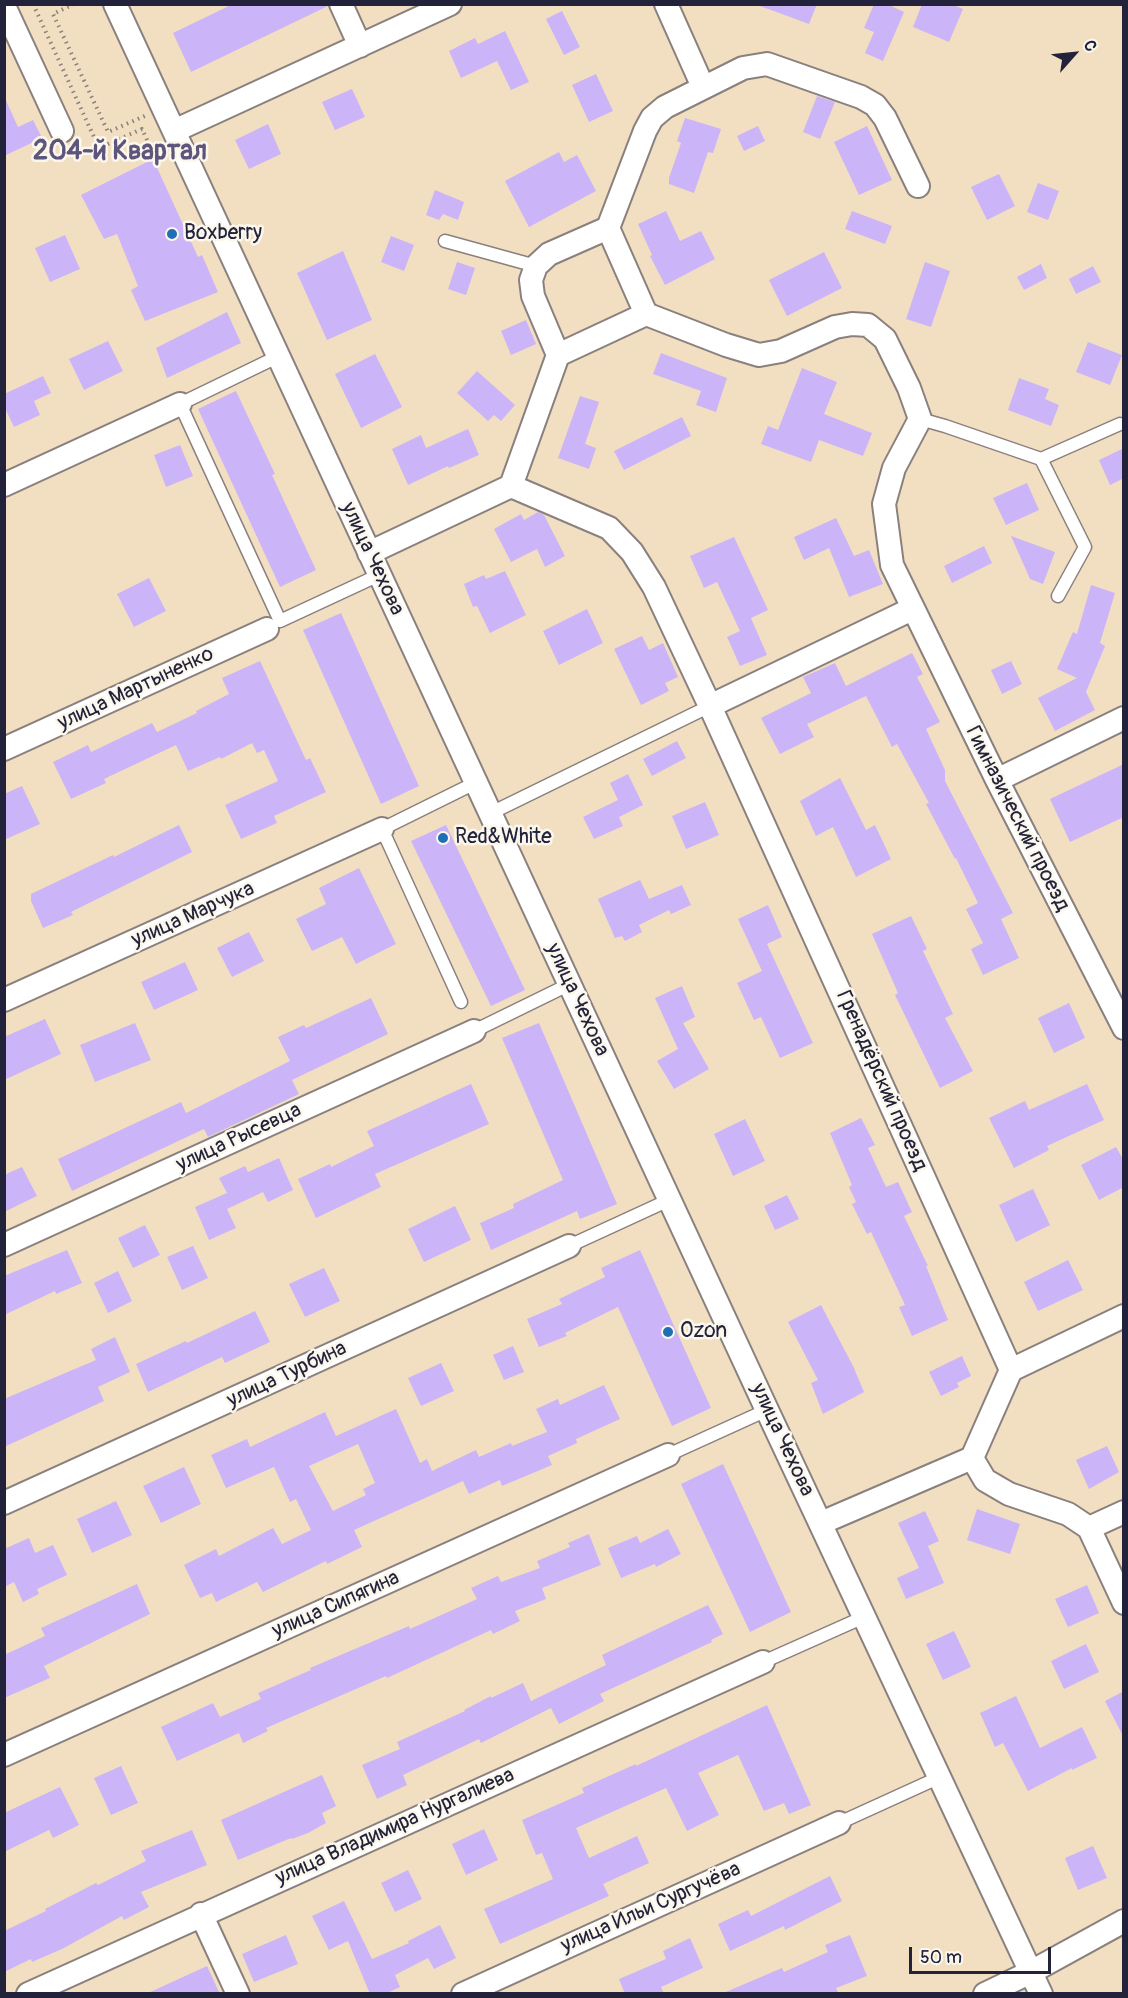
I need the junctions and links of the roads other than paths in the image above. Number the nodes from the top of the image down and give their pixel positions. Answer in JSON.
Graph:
{"nodes":[{"id":1,"x":115,"y":4,"type":"edge"},
{"id":2,"x":341,"y":4,"type":"edge"},
{"id":3,"x":450,"y":4,"type":"edge"},
{"id":4,"x":666,"y":4,"type":"edge"},
{"id":5,"x":4,"y":6,"type":"edge"},
{"id":6,"x":360,"y":46,"type":"junction"},
{"id":7,"x":703,"y":87,"type":"junction"},
{"id":8,"x":62,"y":131,"type":"dead end"},
{"id":9,"x":167,"y":138,"type":"junction"},
{"id":10,"x":918,"y":186,"type":"dead end"},
{"id":11,"x":608,"y":228,"type":"junction"},
{"id":12,"x":445,"y":241,"type":"dead end"},
{"id":13,"x":536,"y":266,"type":"junction"},
{"id":14,"x":646,"y":314,"type":"junction"},
{"id":15,"x":558,"y":355,"type":"junction"},
{"id":16,"x":279,"y":356,"type":"junction"},
{"id":17,"x":180,"y":404,"type":"junction"},
{"id":18,"x":920,"y":419,"type":"junction"},
{"id":19,"x":1120,"y":424,"type":"dead end"},
{"id":20,"x":1041,"y":459,"type":"junction"},
{"id":21,"x":4,"y":485,"type":"edge"},
{"id":22,"x":511,"y":486,"type":"junction"},
{"id":23,"x":369,"y":553,"type":"junction"},
{"id":24,"x":379,"y":575,"type":"junction"},
{"id":25,"x":1058,"y":596,"type":"dead end"},
{"id":26,"x":912,"y":609,"type":"junction"},
{"id":27,"x":267,"y":629,"type":"dead end"},
{"id":28,"x":710,"y":706,"type":"junction"},
{"id":29,"x":1124,"y":718,"type":"edge"},
{"id":30,"x":4,"y":749,"type":"edge"},
{"id":31,"x":997,"y":780,"type":"junction"},
{"id":32,"x":477,"y":782,"type":"junction"},
{"id":33,"x":491,"y":813,"type":"junction"},
{"id":34,"x":382,"y":829,"type":"junction"},
{"id":35,"x":570,"y":984,"type":"junction"},
{"id":36,"x":4,"y":1000,"type":"edge"},
{"id":37,"x":461,"y":1002,"type":"dead end"},
{"id":38,"x":1124,"y":1028,"type":"edge"},
{"id":39,"x":474,"y":1031,"type":"joint"},
{"id":40,"x":669,"y":1200,"type":"junction"},
{"id":41,"x":4,"y":1245,"type":"edge"},
{"id":42,"x":569,"y":1246,"type":"joint"},
{"id":43,"x":1124,"y":1316,"type":"edge"},
{"id":44,"x":1011,"y":1370,"type":"junction"},
{"id":45,"x":767,"y":1410,"type":"junction"},
{"id":46,"x":668,"y":1455,"type":"joint"},
{"id":47,"x":972,"y":1458,"type":"junction"},
{"id":48,"x":4,"y":1503,"type":"edge"},
{"id":49,"x":1124,"y":1512,"type":"edge"},
{"id":50,"x":820,"y":1523,"type":"junction"},
{"id":51,"x":1089,"y":1528,"type":"junction"},
{"id":52,"x":1124,"y":1604,"type":"edge"},
{"id":53,"x":864,"y":1617,"type":"junction"},
{"id":54,"x":763,"y":1662,"type":"joint"},
{"id":55,"x":4,"y":1755,"type":"edge"},
{"id":56,"x":940,"y":1777,"type":"junction"},
{"id":57,"x":839,"y":1824,"type":"joint"},
{"id":58,"x":201,"y":1914,"type":"junction"},
{"id":59,"x":1124,"y":1921,"type":"edge"},
{"id":60,"x":1031,"y":1972,"type":"junction"},
{"id":61,"x":28,"y":1994,"type":"edge"},
{"id":62,"x":238,"y":1994,"type":"edge"},
{"id":63,"x":463,"y":1994,"type":"edge"},
{"id":64,"x":985,"y":1994,"type":"edge"},
{"id":65,"x":1041,"y":1994,"type":"edge"}],
"edges":[{"from":1,"to":9,"type":"street","name":"улица Чехова"},
{"from":2,"to":6,"type":"street"},
{"from":3,"to":6,"type":"street"},
{"from":4,"to":7,"type":"street"},
{"from":5,"to":8,"type":"street"},
{"from":6,"to":9,"type":"street"},
{"from":7,"to":10,"type":"street"},
{"from":7,"to":11,"type":"street"},
{"from":9,"to":16,"type":"street","name":"улица Чехова"},
{"from":11,"to":13,"type":"street"},
{"from":11,"to":14,"type":"street"},
{"from":12,"to":13,"type":"lane"},
{"from":13,"to":15,"type":"street"},
{"from":14,"to":15,"type":"street"},
{"from":14,"to":18,"type":"street"},
{"from":15,"to":22,"type":"street"},
{"from":16,"to":17,"type":"lane"},
{"from":16,"to":23,"type":"street","name":"улица Чехова"},
{"from":17,"to":21,"type":"street"},
{"from":17,"to":24,"type":"lane"},
{"from":18,"to":20,"type":"lane"},
{"from":18,"to":26,"type":"street","name":"Гимназический проезд"},
{"from":19,"to":20,"type":"lane"},
{"from":20,"to":25,"type":"lane"},
{"from":22,"to":23,"type":"street"},
{"from":22,"to":28,"type":"street","name":"Гренадёрский проезд"},
{"from":23,"to":24,"type":"street","name":"улица Чехова"},
{"from":24,"to":32,"type":"street","name":"улица Чехова"},
{"from":26,"to":28,"type":"street"},
{"from":26,"to":31,"type":"street","name":"Гимназический проезд"},
{"from":27,"to":30,"type":"street","name":"улица Мартыненко"},
{"from":28,"to":33,"type":"lane"},
{"from":28,"to":44,"type":"street","name":"Гренадёрский проезд"},
{"from":29,"to":31,"type":"street"},
{"from":31,"to":38,"type":"street","name":"Гимназический проезд"},
{"from":32,"to":33,"type":"street","name":"улица Чехова"},
{"from":32,"to":34,"type":"lane"},
{"from":33,"to":35,"type":"street","name":"улица Чехова"},
{"from":34,"to":36,"type":"street","name":"улица Марчука"},
{"from":34,"to":37,"type":"lane"},
{"from":35,"to":39,"type":"lane"},
{"from":35,"to":40,"type":"street","name":"улица Чехова"},
{"from":39,"to":41,"type":"street","name":"улица Рысевца"},
{"from":40,"to":42,"type":"lane"},
{"from":40,"to":45,"type":"street","name":"улица Чехова"},
{"from":42,"to":48,"type":"street","name":"улица Турбина"},
{"from":43,"to":44,"type":"street"},
{"from":44,"to":47,"type":"street"},
{"from":45,"to":46,"type":"lane"},
{"from":45,"to":50,"type":"street","name":"улица Чехова"},
{"from":46,"to":55,"type":"street","name":"улица Сипягина"},
{"from":47,"to":50,"type":"street"},
{"from":47,"to":51,"type":"street"},
{"from":49,"to":51,"type":"street"},
{"from":50,"to":53,"type":"street","name":"улица Чехова"},
{"from":51,"to":52,"type":"street"},
{"from":53,"to":54,"type":"lane"},
{"from":53,"to":56,"type":"street","name":"улица Чехова"},
{"from":54,"to":58,"type":"street","name":"улица Владимира Нургалиева"},
{"from":56,"to":57,"type":"lane"},
{"from":56,"to":60,"type":"street","name":"улица Чехова"},
{"from":57,"to":63,"type":"street","name":"улица Ильи Сургучёва"},
{"from":58,"to":61,"type":"street","name":"улица Владимира Нургалиева"},
{"from":58,"to":62,"type":"street"},
{"from":59,"to":60,"type":"street"},
{"from":60,"to":64,"type":"street"},
{"from":60,"to":65,"type":"street","name":"улица Чехова"}]}
